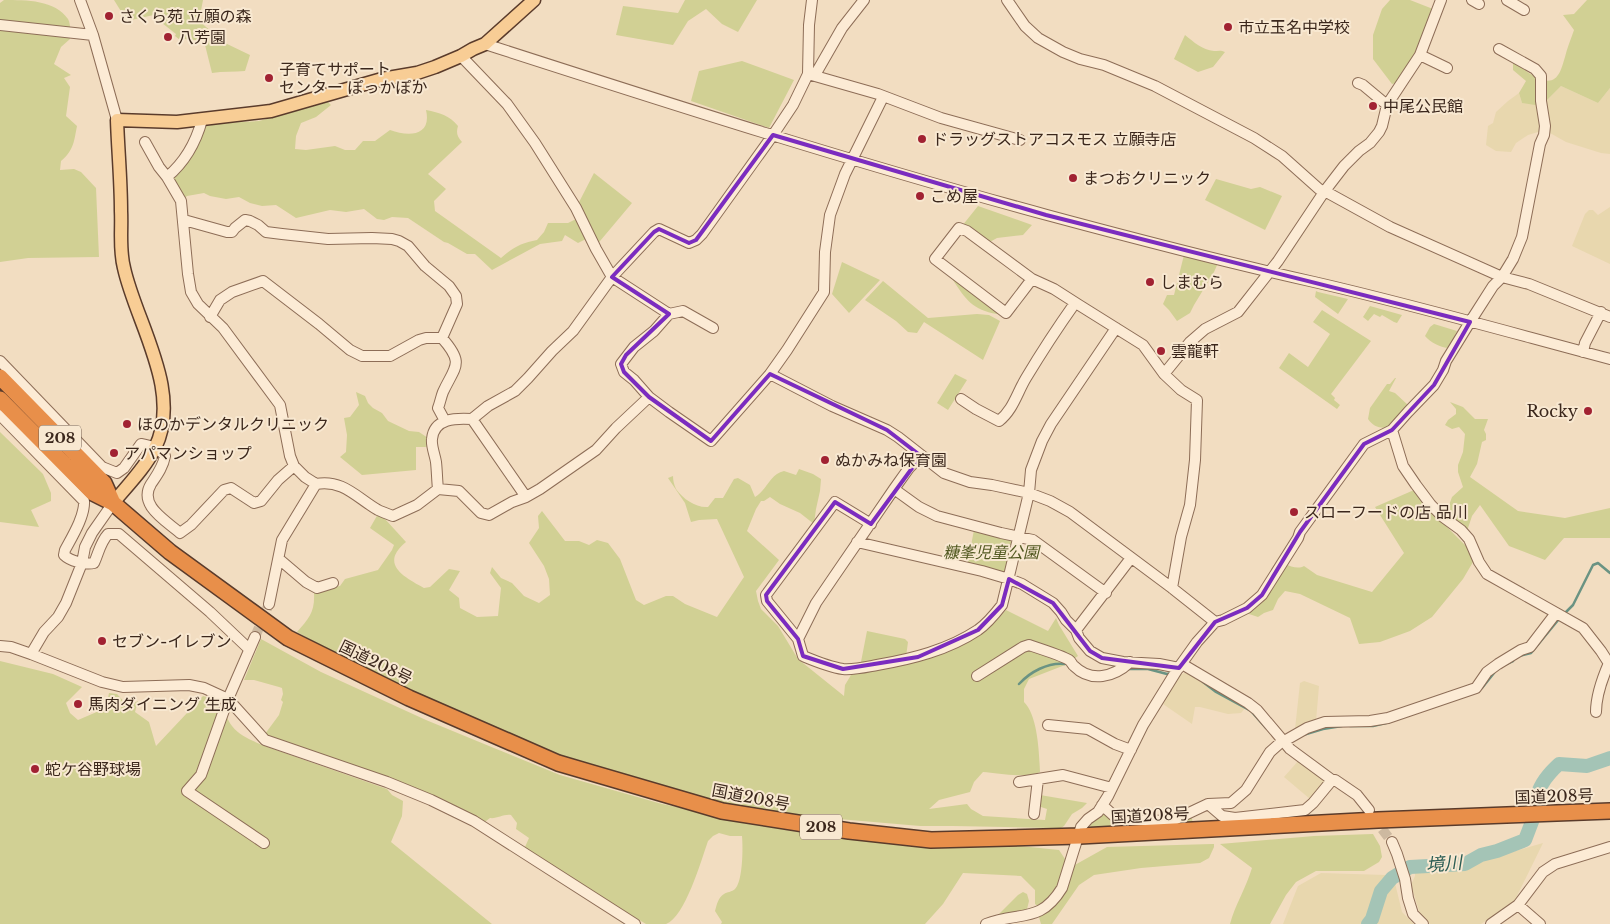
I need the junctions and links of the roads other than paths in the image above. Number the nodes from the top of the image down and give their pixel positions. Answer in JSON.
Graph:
{"nodes":[{"id":1,"x":80,"y":0,"type":"edge"},
{"id":2,"x":534,"y":0,"type":"edge"},
{"id":3,"x":812,"y":0,"type":"edge"},
{"id":4,"x":864,"y":0,"type":"edge"},
{"id":5,"x":1007,"y":0,"type":"edge"},
{"id":6,"x":1441,"y":0,"type":"edge"},
{"id":7,"x":1507,"y":0,"type":"edge"},
{"id":8,"x":1524,"y":10,"type":"dead end"},
{"id":9,"x":0,"y":25,"type":"edge"},
{"id":10,"x":93,"y":35,"type":"junction"},
{"id":11,"x":485,"y":44,"type":"junction"},
{"id":12,"x":1499,"y":49,"type":"dead end"},
{"id":13,"x":1420,"y":55,"type":"junction"},
{"id":14,"x":461,"y":56,"type":"junction"},
{"id":15,"x":1447,"y":68,"type":"dead end"},
{"id":16,"x":811,"y":75,"type":"junction"},
{"id":17,"x":1358,"y":83,"type":"dead end"},
{"id":18,"x":884,"y":97,"type":"junction"},
{"id":19,"x":1387,"y":105,"type":"junction"},
{"id":20,"x":117,"y":120,"type":"junction"},
{"id":21,"x":202,"y":120,"type":"junction"},
{"id":22,"x":774,"y":135,"type":"junction"},
{"id":23,"x":1020,"y":140,"type":"dead end"},
{"id":24,"x":145,"y":142,"type":"dead end"},
{"id":25,"x":854,"y":159,"type":"junction"},
{"id":26,"x":167,"y":177,"type":"junction"},
{"id":27,"x":1324,"y":192,"type":"junction"},
{"id":28,"x":184,"y":220,"type":"junction"},
{"id":29,"x":1268,"y":273,"type":"junction"},
{"id":30,"x":612,"y":277,"type":"junction"},
{"id":31,"x":1502,"y":277,"type":"junction"},
{"id":32,"x":1032,"y":279,"type":"junction"},
{"id":33,"x":1075,"y":303,"type":"junction"},
{"id":34,"x":669,"y":314,"type":"junction"},
{"id":35,"x":1605,"y":314,"type":"edge"},
{"id":36,"x":210,"y":317,"type":"junction"},
{"id":37,"x":1470,"y":322,"type":"junction"},
{"id":38,"x":713,"y":328,"type":"dead end"},
{"id":39,"x":1116,"y":328,"type":"junction"},
{"id":40,"x":442,"y":338,"type":"junction"},
{"id":41,"x":1583,"y":352,"type":"junction"},
{"id":42,"x":1610,"y":359,"type":"edge"},
{"id":43,"x":0,"y":361,"type":"edge"},
{"id":44,"x":770,"y":374,"type":"junction"},
{"id":45,"x":1164,"y":374,"type":"junction"},
{"id":46,"x":0,"y":377,"type":"edge"},
{"id":47,"x":649,"y":397,"type":"junction"},
{"id":48,"x":0,"y":399,"type":"edge"},
{"id":49,"x":961,"y":399,"type":"dead end"},
{"id":50,"x":0,"y":415,"type":"edge"},
{"id":51,"x":472,"y":419,"type":"junction"},
{"id":52,"x":445,"y":421,"type":"junction"},
{"id":53,"x":1392,"y":430,"type":"junction"},
{"id":54,"x":155,"y":448,"type":"junction"},
{"id":55,"x":921,"y":456,"type":"junction"},
{"id":56,"x":294,"y":466,"type":"junction"},
{"id":57,"x":316,"y":484,"type":"junction"},
{"id":58,"x":438,"y":489,"type":"junction"},
{"id":59,"x":894,"y":489,"type":"junction"},
{"id":60,"x":1029,"y":493,"type":"junction"},
{"id":61,"x":526,"y":497,"type":"junction"},
{"id":62,"x":114,"y":503,"type":"junction"},
{"id":63,"x":871,"y":524,"type":"junction"},
{"id":64,"x":1019,"y":536,"type":"junction"},
{"id":65,"x":857,"y":542,"type":"junction"},
{"id":66,"x":1131,"y":558,"type":"junction"},
{"id":67,"x":279,"y":559,"type":"junction"},
{"id":68,"x":82,"y":562,"type":"junction"},
{"id":69,"x":1009,"y":579,"type":"junction"},
{"id":70,"x":332,"y":582,"type":"dead end"},
{"id":71,"x":1172,"y":588,"type":"junction"},
{"id":72,"x":1106,"y":593,"type":"junction"},
{"id":73,"x":269,"y":604,"type":"tunnel mouth"},
{"id":74,"x":1560,"y":615,"type":"junction"},
{"id":75,"x":1215,"y":622,"type":"junction"},
{"id":76,"x":1076,"y":630,"type":"junction"},
{"id":77,"x":255,"y":637,"type":"tunnel mouth"},
{"id":78,"x":798,"y":639,"type":"junction"},
{"id":79,"x":0,"y":646,"type":"edge"},
{"id":80,"x":248,"y":649,"type":"junction"},
{"id":81,"x":31,"y":654,"type":"junction"},
{"id":82,"x":1130,"y":662,"type":"junction"},
{"id":83,"x":1609,"y":664,"type":"edge"},
{"id":84,"x":1178,"y":670,"type":"junction"},
{"id":85,"x":977,"y":676,"type":"dead end"},
{"id":86,"x":228,"y":699,"type":"junction"},
{"id":87,"x":1596,"y":712,"type":"dead end"},
{"id":88,"x":1048,"y":726,"type":"dead end"},
{"id":89,"x":1284,"y":742,"type":"junction"},
{"id":90,"x":1131,"y":750,"type":"junction"},
{"id":91,"x":1038,"y":779,"type":"junction"},
{"id":92,"x":1332,"y":780,"type":"junction"},
{"id":93,"x":1019,"y":782,"type":"dead end"},
{"id":94,"x":1112,"y":788,"type":"junction"},
{"id":95,"x":1208,"y":804,"type":"junction"},
{"id":96,"x":1102,"y":805,"type":"junction"},
{"id":97,"x":1369,"y":810,"type":"tunnel mouth"},
{"id":98,"x":1610,"y":811,"type":"edge"},
{"id":99,"x":1034,"y":814,"type":"dead end"},
{"id":100,"x":1080,"y":836,"type":"junction"},
{"id":101,"x":1392,"y":842,"type":"tunnel mouth"},
{"id":102,"x":264,"y":843,"type":"dead end"},
{"id":103,"x":1610,"y":847,"type":"edge"},
{"id":104,"x":1518,"y":904,"type":"junction"},
{"id":105,"x":635,"y":924,"type":"edge"},
{"id":106,"x":986,"y":924,"type":"edge"},
{"id":107,"x":1423,"y":924,"type":"edge"},
{"id":108,"x":1491,"y":924,"type":"edge"},
{"id":109,"x":1540,"y":924,"type":"edge"}],
"edges":[{"from":1,"to":10,"type":"street"},
{"from":2,"to":11,"type":"main road"},
{"from":3,"to":16,"type":"street"},
{"from":4,"to":16,"type":"street"},
{"from":5,"to":27,"type":"street"},
{"from":6,"to":13,"type":"street"},
{"from":7,"to":8,"type":"street"},
{"from":9,"to":10,"type":"street"},
{"from":10,"to":20,"type":"street"},
{"from":11,"to":14,"type":"main road"},
{"from":11,"to":22,"type":"street"},
{"from":12,"to":31,"type":"street"},
{"from":13,"to":15,"type":"street"},
{"from":13,"to":19,"type":"street"},
{"from":14,"to":21,"type":"main road"},
{"from":14,"to":30,"type":"street"},
{"from":16,"to":18,"type":"street"},
{"from":16,"to":22,"type":"street"},
{"from":17,"to":19,"type":"street"},
{"from":18,"to":23,"type":"street"},
{"from":18,"to":25,"type":"street"},
{"from":19,"to":27,"type":"street"},
{"from":20,"to":21,"type":"main road"},
{"from":20,"to":54,"type":"main road"},
{"from":21,"to":26,"type":"street"},
{"from":22,"to":25,"type":"street"},
{"from":22,"to":30,"type":"street"},
{"from":24,"to":26,"type":"street"},
{"from":25,"to":29,"type":"street"},
{"from":25,"to":44,"type":"street"},
{"from":26,"to":28,"type":"street"},
{"from":27,"to":29,"type":"street"},
{"from":27,"to":31,"type":"street"},
{"from":28,"to":36,"type":"street"},
{"from":28,"to":40,"type":"street"},
{"from":29,"to":37,"type":"street"},
{"from":29,"to":45,"type":"street"},
{"from":30,"to":34,"type":"street"},
{"from":30,"to":51,"type":"street"},
{"from":31,"to":35,"type":"street"},
{"from":31,"to":37,"type":"street"},
{"from":32,"to":32,"type":"street"},
{"from":32,"to":33,"type":"street"},
{"from":33,"to":39,"type":"street"},
{"from":33,"to":49,"type":"street"},
{"from":34,"to":38,"type":"street"},
{"from":34,"to":47,"type":"street"},
{"from":35,"to":41,"type":"street"},
{"from":36,"to":40,"type":"street"},
{"from":36,"to":56,"type":"street"},
{"from":37,"to":41,"type":"street"},
{"from":37,"to":53,"type":"street"},
{"from":39,"to":45,"type":"street"},
{"from":39,"to":60,"type":"street"},
{"from":40,"to":52,"type":"street"},
{"from":41,"to":42,"type":"street"},
{"from":43,"to":54,"type":"street"},
{"from":44,"to":47,"type":"street"},
{"from":44,"to":55,"type":"street"},
{"from":45,"to":71,"type":"street"},
{"from":46,"to":62,"type":"highway","name":"国道208号","number":"208"},
{"from":47,"to":61,"type":"street"},
{"from":48,"to":62,"type":"highway","name":"国道208号","number":"208"},
{"from":50,"to":68,"type":"street"},
{"from":51,"to":52,"type":"street"},
{"from":51,"to":61,"type":"street"},
{"from":52,"to":58,"type":"street"},
{"from":53,"to":74,"type":"street"},
{"from":53,"to":75,"type":"street"},
{"from":54,"to":56,"type":"street"},
{"from":54,"to":62,"type":"main road"},
{"from":55,"to":59,"type":"street"},
{"from":55,"to":60,"type":"street"},
{"from":56,"to":57,"type":"street"},
{"from":57,"to":58,"type":"street"},
{"from":57,"to":67,"type":"street"},
{"from":58,"to":61,"type":"street"},
{"from":59,"to":63,"type":"street"},
{"from":59,"to":64,"type":"street"},
{"from":60,"to":64,"type":"street"},
{"from":60,"to":66,"type":"street"},
{"from":62,"to":68,"type":"street"},
{"from":62,"to":100,"type":"highway","name":"国道208号","number":"208"},
{"from":63,"to":65,"type":"street"},
{"from":63,"to":78,"type":"street"},
{"from":64,"to":69,"type":"street"},
{"from":64,"to":72,"type":"street"},
{"from":65,"to":69,"type":"street"},
{"from":65,"to":78,"type":"street"},
{"from":66,"to":71,"type":"street"},
{"from":66,"to":72,"type":"street"},
{"from":67,"to":70,"type":"street"},
{"from":67,"to":73,"type":"street"},
{"from":68,"to":80,"type":"street"},
{"from":68,"to":81,"type":"street"},
{"from":69,"to":76,"type":"street"},
{"from":69,"to":78,"type":"street"},
{"from":71,"to":75,"type":"street"},
{"from":72,"to":76,"type":"street"},
{"from":74,"to":83,"type":"street"},
{"from":74,"to":89,"type":"street"},
{"from":75,"to":84,"type":"street"},
{"from":76,"to":82,"type":"street"},
{"from":77,"to":80,"type":"street"},
{"from":79,"to":81,"type":"street"},
{"from":80,"to":86,"type":"street"},
{"from":81,"to":86,"type":"street"},
{"from":82,"to":84,"type":"street"},
{"from":82,"to":85,"type":"street"},
{"from":83,"to":87,"type":"street"},
{"from":84,"to":89,"type":"street"},
{"from":84,"to":90,"type":"street"},
{"from":86,"to":102,"type":"street"},
{"from":86,"to":105,"type":"street"},
{"from":88,"to":90,"type":"street"},
{"from":89,"to":92,"type":"street"},
{"from":89,"to":95,"type":"street"},
{"from":90,"to":94,"type":"street"},
{"from":91,"to":93,"type":"street"},
{"from":91,"to":94,"type":"street"},
{"from":91,"to":99,"type":"street"},
{"from":92,"to":95,"type":"street"},
{"from":92,"to":97,"type":"street"},
{"from":94,"to":96,"type":"street"},
{"from":95,"to":96,"type":"street"},
{"from":96,"to":100,"type":"street"},
{"from":98,"to":100,"type":"highway","name":"国道208号","number":"208"},
{"from":100,"to":106,"type":"street"},
{"from":101,"to":107,"type":"street"},
{"from":103,"to":104,"type":"street"},
{"from":104,"to":108,"type":"street"},
{"from":104,"to":109,"type":"street"}]}
